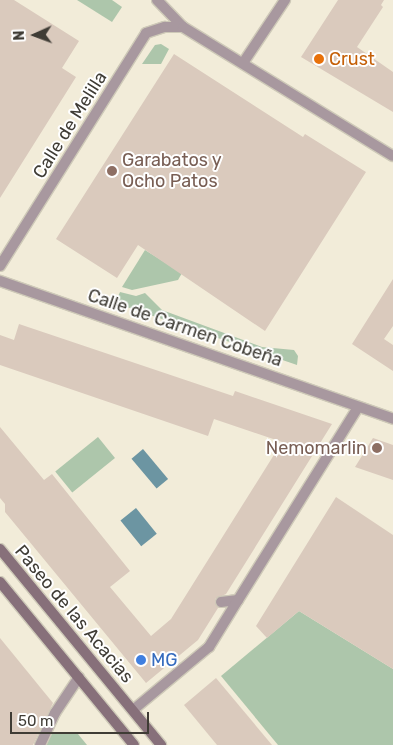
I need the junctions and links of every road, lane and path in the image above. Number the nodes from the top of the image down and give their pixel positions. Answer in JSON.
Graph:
{"nodes":[{"id":1,"x":157,"y":0,"type":"edge"},
{"id":2,"x":285,"y":0,"type":"edge"},
{"id":3,"x":183,"y":27,"type":"junction"},
{"id":4,"x":243,"y":63,"type":"junction"},
{"id":5,"x":393,"y":156,"type":"edge"},
{"id":6,"x":0,"y":266,"type":"edge"},
{"id":7,"x":0,"y":281,"type":"edge"},
{"id":8,"x":358,"y":407,"type":"junction"},
{"id":9,"x":393,"y":419,"type":"edge"},
{"id":10,"x":0,"y":550,"type":"edge"},
{"id":11,"x":0,"y":582,"type":"edge"},
{"id":12,"x":238,"y":600,"type":"junction"},
{"id":13,"x":221,"y":602,"type":"dead end"},
{"id":14,"x":79,"y":677,"type":"junction"},
{"id":15,"x":133,"y":710,"type":"junction"},
{"id":16,"x":40,"y":745,"type":"edge"},
{"id":17,"x":134,"y":745,"type":"edge"},
{"id":18,"x":161,"y":745,"type":"edge"}],
"edges":[{"from":1,"to":3,"type":"street"},
{"from":2,"to":4,"type":"street"},
{"from":3,"to":4,"type":"street"},
{"from":3,"to":6,"type":"street","name":"Calle de Melilla"},
{"from":4,"to":5,"type":"street"},
{"from":7,"to":8,"type":"street","name":"Calle de Carmen Cobeña"},
{"from":8,"to":9,"type":"street","name":"Calle de Carmen Cobeña"},
{"from":8,"to":12,"type":"street"},
{"from":10,"to":15,"type":"main road","name":"Paseo de las Acacias"},
{"from":11,"to":14,"type":"main road","name":"Paseo de las Acacias"},
{"from":12,"to":13,"type":"street"},
{"from":12,"to":15,"type":"street"},
{"from":14,"to":16,"type":"street"},
{"from":14,"to":17,"type":"main road","name":"Paseo de las Acacias"},
{"from":15,"to":18,"type":"main road","name":"Paseo de las Acacias"}]}
